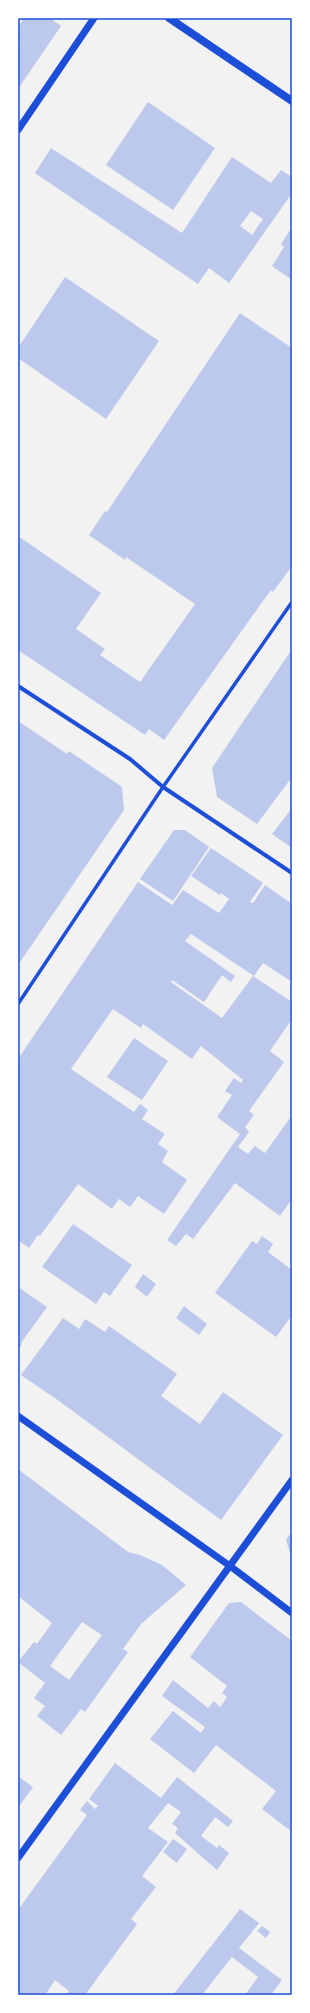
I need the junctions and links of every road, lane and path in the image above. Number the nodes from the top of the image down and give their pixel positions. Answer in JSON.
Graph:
{"nodes":[{"id":1,"x":94,"y":18,"type":"edge"},
{"id":2,"x":169,"y":18,"type":"edge"},
{"id":3,"x":292,"y":101,"type":"edge"},
{"id":4,"x":18,"y":130,"type":"edge"},
{"id":5,"x":292,"y":602,"type":"edge"},
{"id":6,"x":18,"y":686,"type":"edge"},
{"id":7,"x":163,"y":787,"type":"junction"},
{"id":8,"x":292,"y":873,"type":"edge"},
{"id":9,"x":18,"y":1004,"type":"edge"},
{"id":10,"x":18,"y":1416,"type":"edge"},
{"id":11,"x":292,"y":1480,"type":"edge"},
{"id":12,"x":230,"y":1566,"type":"junction"},
{"id":13,"x":292,"y":1613,"type":"edge"},
{"id":14,"x":18,"y":1858,"type":"edge"}],
"edges":[{"from":1,"to":4,"type":"street"},
{"from":2,"to":3,"type":"main road"},
{"from":5,"to":7,"type":"street"},
{"from":6,"to":7,"type":"street"},
{"from":7,"to":8,"type":"street"},
{"from":7,"to":9,"type":"street"},
{"from":10,"to":12,"type":"street"},
{"from":11,"to":12,"type":"street"},
{"from":12,"to":13,"type":"street"},
{"from":12,"to":14,"type":"street"}]}
